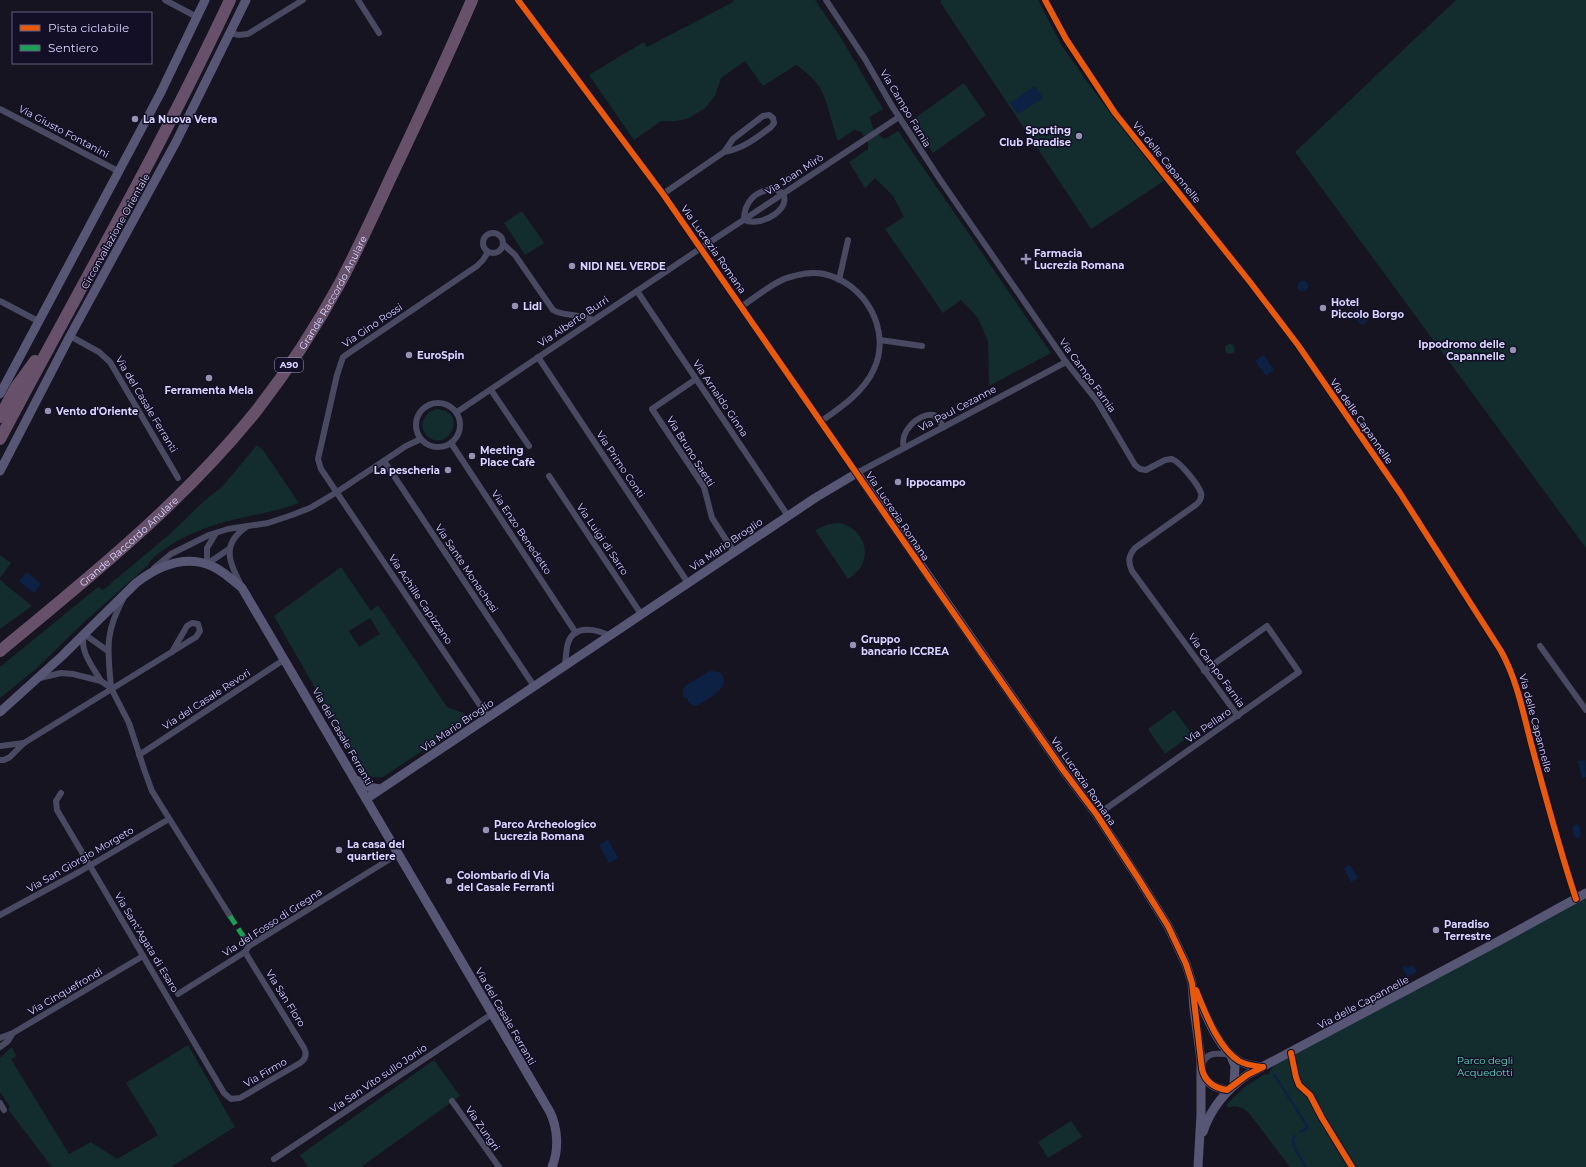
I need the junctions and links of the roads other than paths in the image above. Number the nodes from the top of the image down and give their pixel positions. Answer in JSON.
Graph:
{"nodes":[{"id":1,"x":164,"y":0,"type":"edge"},
{"id":2,"x":205,"y":0,"type":"edge"},
{"id":3,"x":230,"y":0,"type":"edge"},
{"id":4,"x":246,"y":0,"type":"edge"},
{"id":5,"x":303,"y":0,"type":"edge"},
{"id":6,"x":358,"y":0,"type":"edge"},
{"id":7,"x":472,"y":0,"type":"edge"},
{"id":8,"x":518,"y":0,"type":"edge"},
{"id":9,"x":826,"y":0,"type":"edge"},
{"id":10,"x":1045,"y":0,"type":"edge"},
{"id":11,"x":197,"y":17,"type":"junction"},
{"id":12,"x":230,"y":33,"type":"junction"},
{"id":13,"x":379,"y":33,"type":"dead end"},
{"id":14,"x":0,"y":109,"type":"edge"},
{"id":15,"x":899,"y":117,"type":"junction"},
{"id":16,"x":724,"y":152,"type":"junction"},
{"id":17,"x":118,"y":172,"type":"junction"},
{"id":18,"x":783,"y":193,"type":"junction"},
{"id":19,"x":663,"y":194,"type":"junction"},
{"id":20,"x":744,"y":220,"type":"junction"},
{"id":21,"x":848,"y":240,"type":"dead end"},
{"id":22,"x":503,"y":244,"type":"junction"},
{"id":23,"x":701,"y":248,"type":"junction"},
{"id":24,"x":488,"y":252,"type":"junction"},
{"id":25,"x":839,"y":280,"type":"junction"},
{"id":26,"x":637,"y":291,"type":"junction"},
{"id":27,"x":0,"y":301,"type":"edge"},
{"id":28,"x":742,"y":306,"type":"junction"},
{"id":29,"x":593,"y":320,"type":"junction"},
{"id":30,"x":38,"y":321,"type":"junction"},
{"id":31,"x":56,"y":333,"type":"junction"},
{"id":32,"x":70,"y":336,"type":"junction"},
{"id":33,"x":880,"y":340,"type":"junction"},
{"id":34,"x":922,"y":346,"type":"dead end"},
{"id":35,"x":538,"y":357,"type":"junction"},
{"id":36,"x":1066,"y":362,"type":"junction"},
{"id":37,"x":696,"y":379,"type":"junction"},
{"id":38,"x":491,"y":390,"type":"junction"},
{"id":39,"x":0,"y":394,"type":"edge"},
{"id":40,"x":457,"y":412,"type":"junction"},
{"id":41,"x":0,"y":417,"type":"edge"},
{"id":42,"x":820,"y":422,"type":"junction"},
{"id":43,"x":944,"y":426,"type":"junction"},
{"id":44,"x":0,"y":439,"type":"edge"},
{"id":45,"x":421,"y":439,"type":"junction"},
{"id":46,"x":451,"y":443,"type":"junction"},
{"id":47,"x":529,"y":446,"type":"dead end"},
{"id":48,"x":904,"y":448,"type":"junction"},
{"id":49,"x":384,"y":461,"type":"junction"},
{"id":50,"x":0,"y":471,"type":"edge"},
{"id":51,"x":857,"y":473,"type":"junction"},
{"id":52,"x":549,"y":476,"type":"dead end"},
{"id":53,"x":178,"y":478,"type":"dead end"},
{"id":54,"x":337,"y":492,"type":"junction"},
{"id":55,"x":788,"y":516,"type":"junction"},
{"id":56,"x":247,"y":526,"type":"junction"},
{"id":57,"x":216,"y":533,"type":"junction"},
{"id":58,"x":229,"y":549,"type":"junction"},
{"id":59,"x":734,"y":552,"type":"junction"},
{"id":60,"x":207,"y":564,"type":"junction"},
{"id":61,"x":146,"y":575,"type":"junction"},
{"id":62,"x":688,"y":583,"type":"junction"},
{"id":63,"x":242,"y":588,"type":"junction"},
{"id":64,"x":126,"y":592,"type":"junction"},
{"id":65,"x":641,"y":614,"type":"junction"},
{"id":66,"x":576,"y":633,"type":"junction"},
{"id":67,"x":84,"y":634,"type":"junction"},
{"id":68,"x":610,"y":636,"type":"junction"},
{"id":69,"x":1540,"y":646,"type":"dead end"},
{"id":70,"x":0,"y":651,"type":"edge"},
{"id":71,"x":108,"y":651,"type":"junction"},
{"id":72,"x":172,"y":652,"type":"junction"},
{"id":73,"x":285,"y":659,"type":"junction"},
{"id":74,"x":565,"y":665,"type":"junction"},
{"id":75,"x":1204,"y":671,"type":"junction"},
{"id":76,"x":38,"y":678,"type":"junction"},
{"id":77,"x":101,"y":681,"type":"junction"},
{"id":78,"x":534,"y":686,"type":"junction"},
{"id":79,"x":111,"y":688,"type":"junction"},
{"id":80,"x":15,"y":698,"type":"junction"},
{"id":81,"x":0,"y":702,"type":"edge"},
{"id":82,"x":1586,"y":710,"type":"edge"},
{"id":83,"x":0,"y":712,"type":"edge"},
{"id":84,"x":1238,"y":716,"type":"junction"},
{"id":85,"x":488,"y":718,"type":"junction"},
{"id":86,"x":24,"y":743,"type":"junction"},
{"id":87,"x":0,"y":746,"type":"edge"},
{"id":88,"x":139,"y":755,"type":"junction"},
{"id":89,"x":0,"y":760,"type":"edge"},
{"id":90,"x":356,"y":780,"type":"junction"},
{"id":91,"x":380,"y":789,"type":"junction"},
{"id":92,"x":61,"y":793,"type":"dead end"},
{"id":93,"x":366,"y":799,"type":"junction"},
{"id":94,"x":1097,"y":815,"type":"junction"},
{"id":95,"x":169,"y":819,"type":"junction"},
{"id":96,"x":398,"y":854,"type":"junction"},
{"id":97,"x":90,"y":866,"type":"junction"},
{"id":98,"x":1586,"y":893,"type":"edge"},
{"id":99,"x":1576,"y":899,"type":"junction"},
{"id":100,"x":0,"y":915,"type":"edge"},
{"id":101,"x":230,"y":916,"type":"dead end"},
{"id":102,"x":243,"y":936,"type":"dead end"},
{"id":103,"x":247,"y":949,"type":"junction"},
{"id":104,"x":143,"y":956,"type":"junction"},
{"id":105,"x":1192,"y":983,"type":"junction"},
{"id":106,"x":178,"y":994,"type":"dead end"},
{"id":107,"x":492,"y":1014,"type":"junction"},
{"id":108,"x":13,"y":1032,"type":"junction"},
{"id":109,"x":0,"y":1038,"type":"edge"},
{"id":110,"x":0,"y":1047,"type":"edge"},
{"id":111,"x":1231,"y":1055,"type":"junction"},
{"id":112,"x":305,"y":1057,"type":"joint"},
{"id":113,"x":1263,"y":1067,"type":"junction"},
{"id":114,"x":1202,"y":1069,"type":"junction"},
{"id":115,"x":1231,"y":1087,"type":"junction"},
{"id":116,"x":231,"y":1099,"type":"joint"},
{"id":117,"x":452,"y":1100,"type":"dead end"},
{"id":118,"x":0,"y":1103,"type":"edge"},
{"id":119,"x":4,"y":1110,"type":"dead end"},
{"id":120,"x":1198,"y":1157,"type":"junction"},
{"id":121,"x":274,"y":1159,"type":"dead end"},
{"id":122,"x":499,"y":1167,"type":"edge"},
{"id":123,"x":552,"y":1167,"type":"edge"},
{"id":124,"x":1198,"y":1167,"type":"edge"}],
"edges":[{"from":1,"to":11,"type":"street"},
{"from":2,"to":11,"type":"street"},
{"from":3,"to":31,"type":"highway"},
{"from":4,"to":12,"type":"street","name":"Circonvallazione Orientale"},
{"from":5,"to":12,"type":"street"},
{"from":6,"to":13,"type":"street"},
{"from":7,"to":70,"type":"highway","name":"Grande Raccordo Anulare","number":"A90"},
{"from":8,"to":19,"type":"street","name":"Via Lucrezia Romana"},
{"from":9,"to":15,"type":"street","name":"Via Campo Farnia"},
{"from":10,"to":99,"type":"street","name":"Via delle Capannelle"},
{"from":11,"to":17,"type":"street"},
{"from":12,"to":32,"type":"street","name":"Circonvallazione Orientale"},
{"from":14,"to":17,"type":"street","name":"Via Giusto Fontanini"},
{"from":15,"to":18,"type":"street","name":"Via Joan Mirò"},
{"from":15,"to":36,"type":"street","name":"Via Campo Farnia"},
{"from":16,"to":16,"type":"street"},
{"from":16,"to":19,"type":"street"},
{"from":17,"to":30,"type":"street"},
{"from":18,"to":20,"type":"street","name":"Via Joan Mirò"},
{"from":18,"to":20,"type":"street"},
{"from":18,"to":20,"type":"street"},
{"from":19,"to":23,"type":"street","name":"Via Lucrezia Romana"},
{"from":20,"to":23,"type":"street","name":"Via Joan Mirò"},
{"from":21,"to":25,"type":"street"},
{"from":22,"to":24,"type":"street","name":"Via Gino Rossi"},
{"from":22,"to":24,"type":"street"},
{"from":22,"to":29,"type":"street"},
{"from":23,"to":26,"type":"street","name":"Via Alberto Burri"},
{"from":23,"to":28,"type":"street","name":"Via Lucrezia Romana"},
{"from":24,"to":54,"type":"street","name":"Via Gino Rossi"},
{"from":25,"to":28,"type":"street"},
{"from":25,"to":33,"type":"street"},
{"from":26,"to":29,"type":"street","name":"Via Alberto Burri"},
{"from":26,"to":37,"type":"street","name":"Via Arnaldo Ginna"},
{"from":27,"to":30,"type":"street"},
{"from":28,"to":42,"type":"street","name":"Via Lucrezia Romana"},
{"from":29,"to":35,"type":"street","name":"Via Alberto Burri"},
{"from":30,"to":39,"type":"street"},
{"from":31,"to":41,"type":"highway"},
{"from":31,"to":44,"type":"highway"},
{"from":32,"to":50,"type":"street","name":"Circonvallazione Orientale"},
{"from":32,"to":53,"type":"street","name":"Via del Casale Ferranti"},
{"from":33,"to":34,"type":"street"},
{"from":33,"to":42,"type":"street"},
{"from":35,"to":38,"type":"street","name":"Via Alberto Burri"},
{"from":35,"to":62,"type":"street","name":"Via Primo Conti"},
{"from":36,"to":43,"type":"street","name":"Via Paul Cezanne"},
{"from":36,"to":75,"type":"street","name":"Via Campo Farnia"},
{"from":37,"to":55,"type":"street","name":"Via Arnaldo Ginna"},
{"from":37,"to":59,"type":"street","name":"Via Bruno Saetti"},
{"from":38,"to":40,"type":"street","name":"Via Alberto Burri"},
{"from":38,"to":47,"type":"street"},
{"from":40,"to":45,"type":"street"},
{"from":40,"to":46,"type":"street"},
{"from":42,"to":51,"type":"street","name":"Via Lucrezia Romana"},
{"from":43,"to":48,"type":"street","name":"Via Paul Cezanne"},
{"from":43,"to":48,"type":"street"},
{"from":45,"to":46,"type":"street"},
{"from":45,"to":49,"type":"street"},
{"from":46,"to":66,"type":"street","name":"Via Enzo Benedetto"},
{"from":48,"to":51,"type":"street","name":"Via Paul Cezanne"},
{"from":49,"to":54,"type":"street"},
{"from":49,"to":78,"type":"street","name":"Via Sante Monachesi"},
{"from":51,"to":55,"type":"street","name":"Via Mario Broglio"},
{"from":51,"to":94,"type":"street","name":"Via Lucrezia Romana"},
{"from":52,"to":65,"type":"street","name":"Via Luigi di Sarro"},
{"from":54,"to":56,"type":"street"},
{"from":54,"to":85,"type":"street","name":"Via Achille Capizzano"},
{"from":55,"to":59,"type":"street","name":"Via Mario Broglio"},
{"from":56,"to":57,"type":"street"},
{"from":56,"to":58,"type":"street"},
{"from":57,"to":60,"type":"street"},
{"from":57,"to":61,"type":"street"},
{"from":58,"to":60,"type":"street"},
{"from":58,"to":63,"type":"street"},
{"from":59,"to":62,"type":"street","name":"Via Mario Broglio"},
{"from":60,"to":61,"type":"street","name":"Via del Casale Ferranti"},
{"from":60,"to":63,"type":"street","name":"Via del Casale Ferranti"},
{"from":61,"to":64,"type":"street","name":"Via del Casale Ferranti"},
{"from":62,"to":65,"type":"street","name":"Via Mario Broglio"},
{"from":63,"to":73,"type":"street","name":"Via del Casale Ferranti"},
{"from":64,"to":67,"type":"street","name":"Via del Casale Ferranti"},
{"from":64,"to":71,"type":"street"},
{"from":65,"to":68,"type":"street","name":"Via Mario Broglio"},
{"from":66,"to":68,"type":"street"},
{"from":66,"to":74,"type":"street"},
{"from":67,"to":71,"type":"street"},
{"from":67,"to":76,"type":"street","name":"Via del Casale Ferranti"},
{"from":67,"to":77,"type":"street"},
{"from":68,"to":74,"type":"street","name":"Via Mario Broglio"},
{"from":69,"to":82,"type":"street"},
{"from":71,"to":79,"type":"street"},
{"from":72,"to":72,"type":"street"},
{"from":72,"to":79,"type":"street"},
{"from":73,"to":88,"type":"street","name":"Via del Casale Revori"},
{"from":73,"to":90,"type":"street","name":"Via del Casale Ferranti"},
{"from":74,"to":78,"type":"street","name":"Via Mario Broglio"},
{"from":75,"to":84,"type":"street","name":"Via Campo Farnia"},
{"from":75,"to":84,"type":"street","name":"Via Pellaro"},
{"from":76,"to":77,"type":"street"},
{"from":76,"to":80,"type":"street","name":"Via del Casale Ferranti"},
{"from":77,"to":79,"type":"street"},
{"from":78,"to":85,"type":"street","name":"Via Mario Broglio"},
{"from":79,"to":86,"type":"street"},
{"from":79,"to":88,"type":"street"},
{"from":80,"to":81,"type":"street"},
{"from":80,"to":83,"type":"street","name":"Via del Casale Ferranti"},
{"from":84,"to":94,"type":"street","name":"Via Pellaro"},
{"from":85,"to":91,"type":"street","name":"Via Mario Broglio"},
{"from":86,"to":87,"type":"street"},
{"from":86,"to":89,"type":"street"},
{"from":88,"to":95,"type":"street"},
{"from":90,"to":91,"type":"street"},
{"from":90,"to":93,"type":"street","name":"Via del Casale Ferranti"},
{"from":91,"to":93,"type":"street","name":"Via Mario Broglio"},
{"from":92,"to":97,"type":"street","name":"Via Sant'Agata di Esaro"},
{"from":93,"to":96,"type":"street","name":"Via del Casale Ferranti"},
{"from":94,"to":105,"type":"street","name":"Via Lucrezia Romana"},
{"from":95,"to":97,"type":"street","name":"Via San Giorgio Morgeto"},
{"from":95,"to":101,"type":"street"},
{"from":96,"to":103,"type":"street","name":"Via del Fosso di Gregna"},
{"from":96,"to":107,"type":"street","name":"Via del Casale Ferranti"},
{"from":97,"to":100,"type":"street","name":"Via San Giorgio Morgeto"},
{"from":97,"to":104,"type":"street","name":"Via Sant'Agata di Esaro"},
{"from":98,"to":99,"type":"street","name":"Via delle Capannelle"},
{"from":99,"to":113,"type":"street","name":"Via delle Capannelle"},
{"from":102,"to":103,"type":"street","name":"Via San Floro"},
{"from":103,"to":106,"type":"street","name":"Via del Fosso di Gregna"},
{"from":103,"to":112,"type":"street","name":"Via San Floro"},
{"from":104,"to":108,"type":"street","name":"Via Cinquefrondi"},
{"from":104,"to":116,"type":"street","name":"Via Sant'Agata di Esaro"},
{"from":105,"to":111,"type":"street"},
{"from":105,"to":114,"type":"street","name":"Via Lucrezia Romana"},
{"from":107,"to":121,"type":"street","name":"Via San Vito sullo Jonio"},
{"from":107,"to":123,"type":"street","name":"Via del Casale Ferranti"},
{"from":108,"to":109,"type":"street"},
{"from":108,"to":110,"type":"street","name":"Via Cinquefrondi"},
{"from":111,"to":113,"type":"street"},
{"from":111,"to":114,"type":"street"},
{"from":111,"to":115,"type":"street"},
{"from":112,"to":116,"type":"street","name":"Via Firmo"},
{"from":113,"to":115,"type":"street","name":"Via delle Capannelle"},
{"from":114,"to":115,"type":"street"},
{"from":114,"to":120,"type":"street","name":"Via delle Capannelle"},
{"from":115,"to":120,"type":"street","name":"Via delle Capannelle"},
{"from":117,"to":122,"type":"street","name":"Via Zungri"},
{"from":118,"to":119,"type":"street"},
{"from":120,"to":124,"type":"street","name":"Via delle Capannelle"}]}
